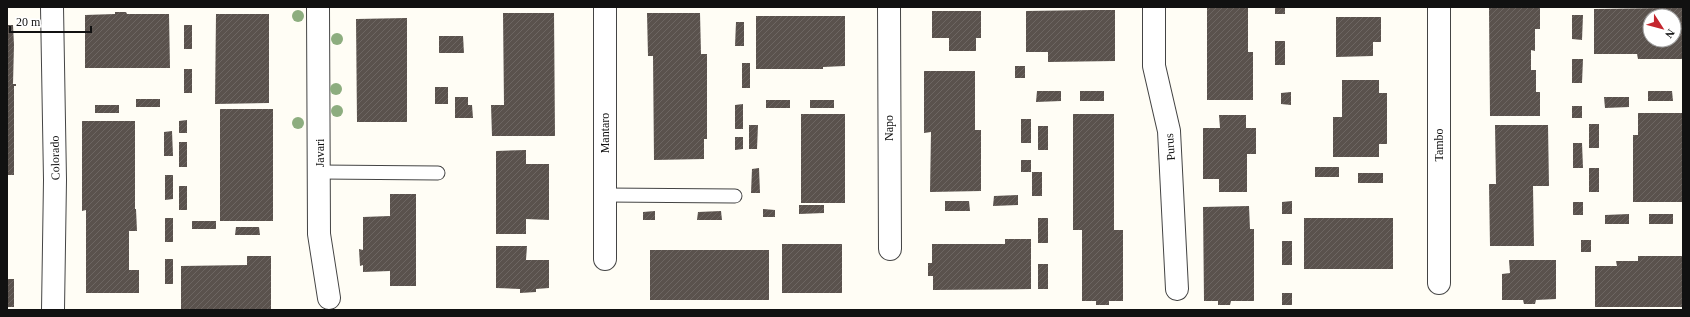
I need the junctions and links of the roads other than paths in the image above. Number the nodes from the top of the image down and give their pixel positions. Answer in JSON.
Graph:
{"nodes":[{"id":1,"x":52,"y":7,"type":"edge"},
{"id":2,"x":318,"y":7,"type":"edge"},
{"id":3,"x":605,"y":7,"type":"edge"},
{"id":4,"x":889,"y":7,"type":"edge"},
{"id":5,"x":1154,"y":7,"type":"edge"},
{"id":6,"x":1439,"y":7,"type":"edge"},
{"id":7,"x":320,"y":172,"type":"junction"},
{"id":8,"x":438,"y":173,"type":"dead end"},
{"id":9,"x":605,"y":195,"type":"junction"},
{"id":10,"x":735,"y":196,"type":"dead end"},
{"id":11,"x":890,"y":249,"type":"dead end"},
{"id":12,"x":604,"y":259,"type":"dead end"},
{"id":13,"x":1439,"y":283,"type":"dead end"},
{"id":14,"x":1177,"y":289,"type":"dead end"},
{"id":15,"x":329,"y":298,"type":"dead end"},
{"id":16,"x":53,"y":310,"type":"edge"}],
"edges":[{"from":1,"to":16,"type":"street","name":"Colorado"},
{"from":2,"to":7,"type":"street","name":"Javari"},
{"from":3,"to":9,"type":"street","name":"Mantaro"},
{"from":4,"to":11,"type":"street","name":"Napo"},
{"from":5,"to":14,"type":"street","name":"Purus"},
{"from":6,"to":13,"type":"street","name":"Tambo"},
{"from":7,"to":8,"type":"lane"},
{"from":7,"to":15,"type":"street","name":"Javari"},
{"from":9,"to":10,"type":"lane"},
{"from":9,"to":12,"type":"street","name":"Mantaro"}]}
